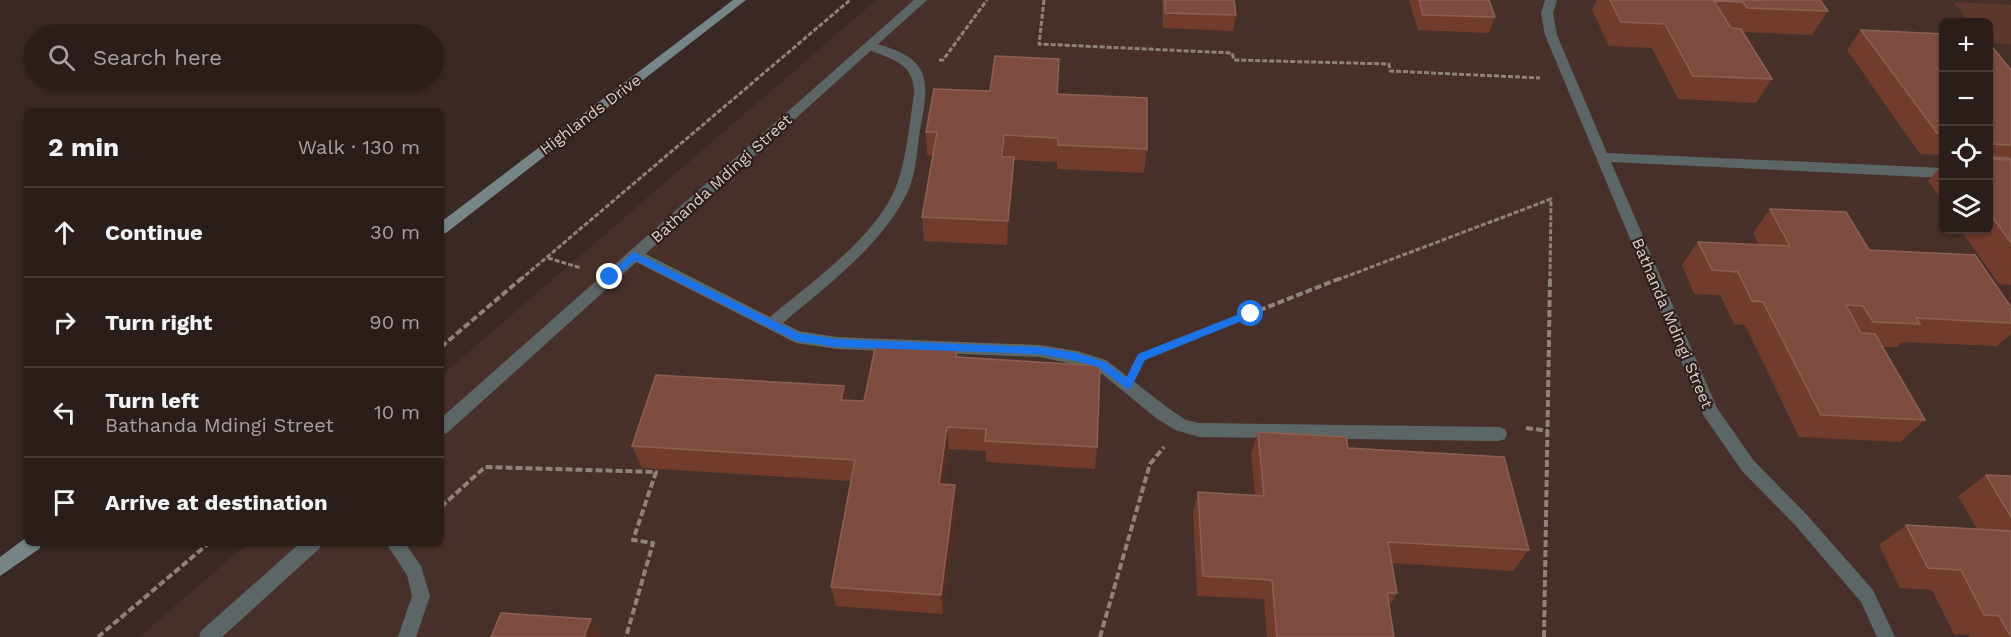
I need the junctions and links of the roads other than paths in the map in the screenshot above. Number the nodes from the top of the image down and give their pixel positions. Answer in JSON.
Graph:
{"nodes":[{"id":1,"x":740,"y":0,"type":"edge"},
{"id":2,"x":921,"y":0,"type":"edge"},
{"id":3,"x":1551,"y":0,"type":"edge"},
{"id":4,"x":870,"y":46,"type":"junction"},
{"id":5,"x":1602,"y":157,"type":"junction"},
{"id":6,"x":1939,"y":173,"type":"edge"},
{"id":7,"x":444,"y":227,"type":"edge"},
{"id":8,"x":634,"y":255,"type":"junction"},
{"id":9,"x":771,"y":325,"type":"junction"},
{"id":10,"x":444,"y":425,"type":"edge"},
{"id":11,"x":1499,"y":434,"type":"dead end"},
{"id":12,"x":29,"y":546,"type":"edge"},
{"id":13,"x":310,"y":546,"type":"edge"},
{"id":14,"x":396,"y":546,"type":"edge"},
{"id":15,"x":0,"y":568,"type":"edge"},
{"id":16,"x":208,"y":637,"type":"edge"},
{"id":17,"x":407,"y":637,"type":"edge"},
{"id":18,"x":1886,"y":637,"type":"edge"}],
"edges":[{"from":1,"to":7,"type":"main road","name":"Highlands Drive"},
{"from":2,"to":4,"type":"street","name":"Bathanda Mdingi Street"},
{"from":3,"to":5,"type":"street","name":"Bathanda Mdingi Street"},
{"from":4,"to":8,"type":"street","name":"Bathanda Mdingi Street"},
{"from":4,"to":9,"type":"street"},
{"from":5,"to":6,"type":"street"},
{"from":5,"to":18,"type":"street","name":"Bathanda Mdingi Street"},
{"from":8,"to":9,"type":"street"},
{"from":8,"to":10,"type":"street","name":"Bathanda Mdingi Street"},
{"from":9,"to":11,"type":"street"},
{"from":12,"to":15,"type":"main road"},
{"from":13,"to":16,"type":"street"},
{"from":14,"to":17,"type":"street"}]}
